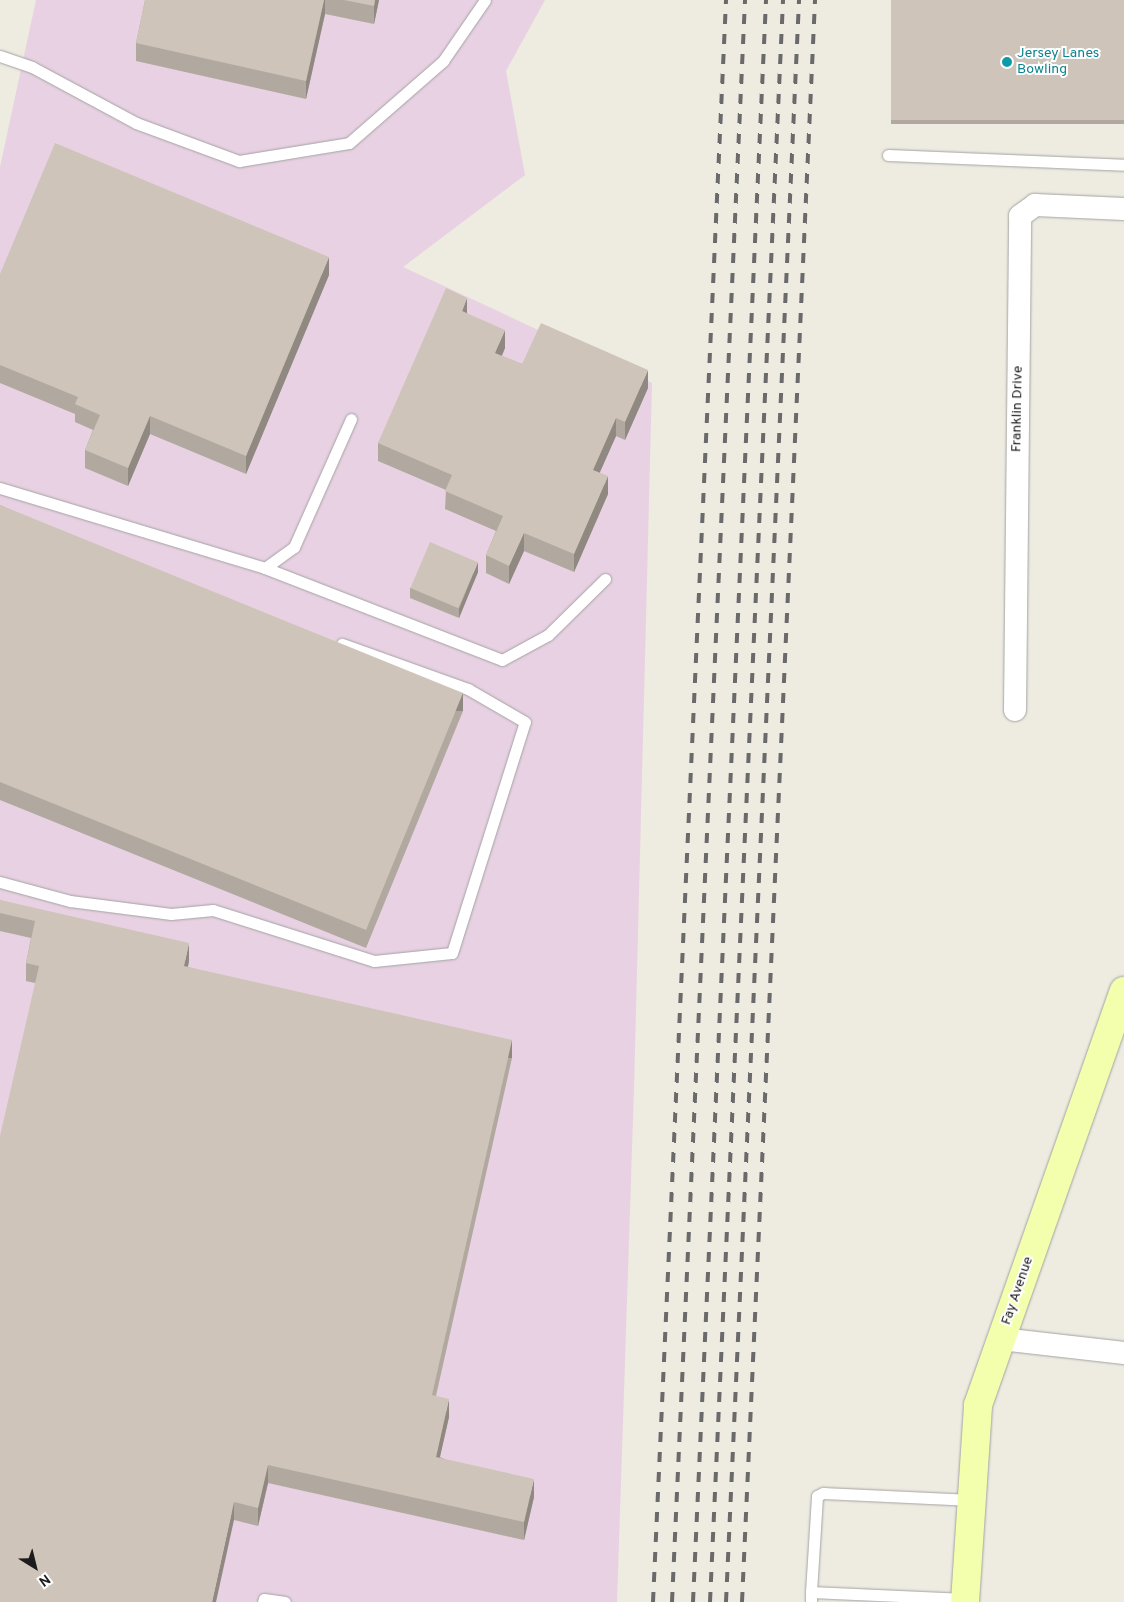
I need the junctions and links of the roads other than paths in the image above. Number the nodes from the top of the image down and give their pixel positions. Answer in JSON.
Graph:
{"nodes":[{"id":1,"x":485,"y":0,"type":"edge"},
{"id":2,"x":0,"y":56,"type":"edge"},
{"id":3,"x":888,"y":154,"type":"dead end"},
{"id":4,"x":1124,"y":165,"type":"edge"},
{"id":5,"x":1124,"y":209,"type":"edge"},
{"id":6,"x":352,"y":418,"type":"dead end"},
{"id":7,"x":0,"y":488,"type":"edge"},
{"id":8,"x":265,"y":568,"type":"junction"},
{"id":9,"x":605,"y":578,"type":"dead end"},
{"id":10,"x":328,"y":639,"type":"edge"},
{"id":11,"x":1015,"y":710,"type":"dead end"},
{"id":12,"x":0,"y":882,"type":"edge"},
{"id":13,"x":1124,"y":991,"type":"edge"},
{"id":14,"x":1001,"y":1339,"type":"junction"},
{"id":15,"x":1124,"y":1353,"type":"edge"},
{"id":16,"x":972,"y":1500,"type":"junction"},
{"id":17,"x":811,"y":1597,"type":"edge"},
{"id":18,"x":966,"y":1601,"type":"edge"},
{"id":19,"x":263,"y":1602,"type":"edge"},
{"id":20,"x":285,"y":1602,"type":"edge"}],
"edges":[{"from":1,"to":2,"type":"lane"},
{"from":3,"to":4,"type":"lane"},
{"from":5,"to":11,"type":"street","name":"Franklin Drive"},
{"from":6,"to":8,"type":"lane"},
{"from":7,"to":8,"type":"lane"},
{"from":8,"to":9,"type":"lane"},
{"from":10,"to":12,"type":"lane"},
{"from":13,"to":14,"type":"street","name":"Fay Avenue"},
{"from":14,"to":15,"type":"street"},
{"from":14,"to":16,"type":"street","name":"Fay Avenue"},
{"from":16,"to":17,"type":"lane"},
{"from":16,"to":18,"type":"street","name":"Fay Avenue"},
{"from":17,"to":18,"type":"lane"},
{"from":19,"to":20,"type":"lane"}]}
